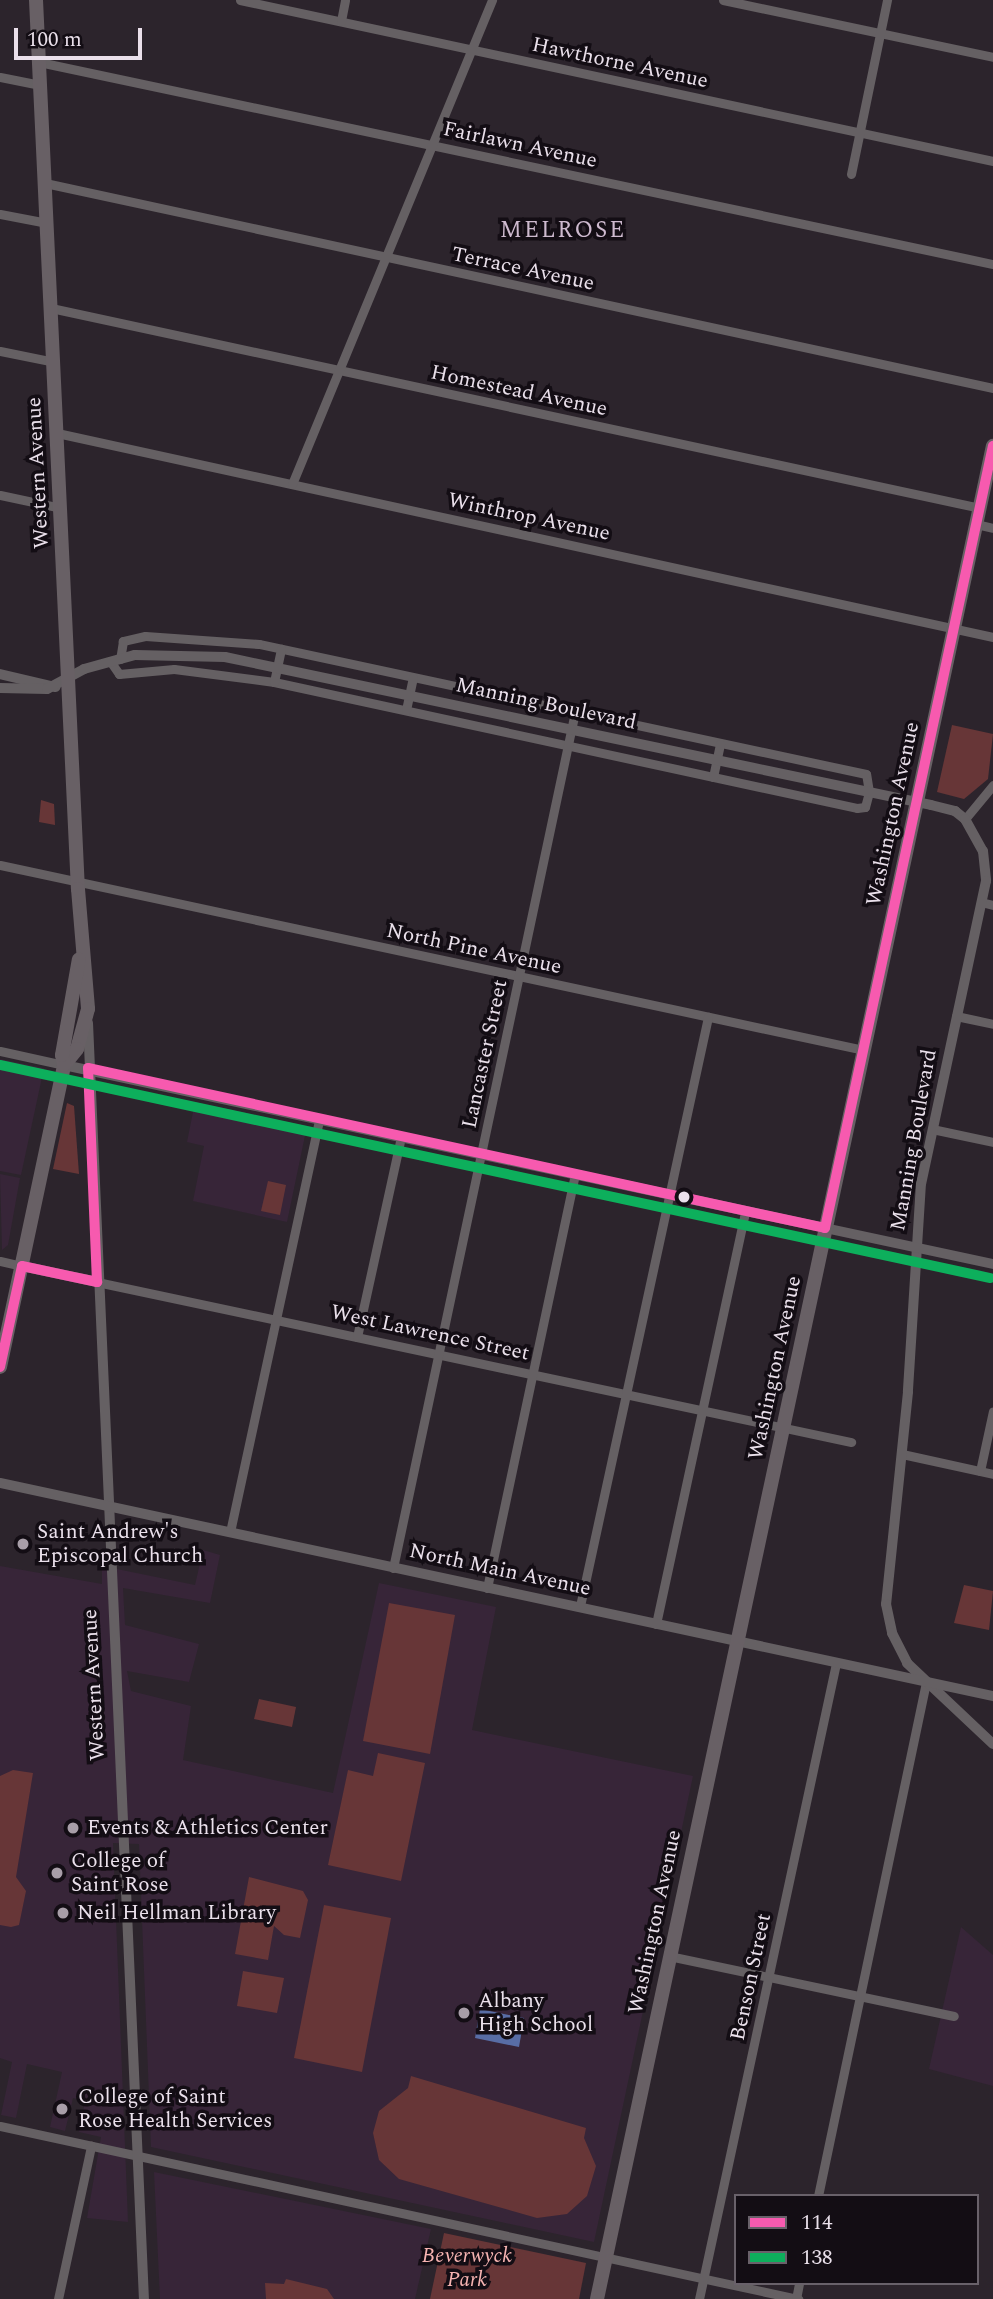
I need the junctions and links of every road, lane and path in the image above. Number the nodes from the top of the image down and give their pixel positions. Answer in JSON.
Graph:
{"nodes":[{"id":1,"x":36,"y":0,"type":"edge"},
{"id":2,"x":240,"y":0,"type":"edge"},
{"id":3,"x":345,"y":0,"type":"edge"},
{"id":4,"x":492,"y":0,"type":"edge"},
{"id":5,"x":723,"y":0,"type":"edge"},
{"id":6,"x":887,"y":0,"type":"edge"},
{"id":7,"x":341,"y":21,"type":"junction"},
{"id":8,"x":881,"y":34,"type":"junction"},
{"id":9,"x":472,"y":49,"type":"junction"},
{"id":10,"x":993,"y":57,"type":"edge"},
{"id":11,"x":39,"y":62,"type":"junction"},
{"id":12,"x":0,"y":76,"type":"edge"},
{"id":13,"x":40,"y":85,"type":"junction"},
{"id":14,"x":860,"y":132,"type":"junction"},
{"id":15,"x":433,"y":145,"type":"junction"},
{"id":16,"x":993,"y":161,"type":"edge"},
{"id":17,"x":851,"y":174,"type":"dead end"},
{"id":18,"x":45,"y":183,"type":"junction"},
{"id":19,"x":0,"y":214,"type":"edge"},
{"id":20,"x":47,"y":223,"type":"junction"},
{"id":21,"x":386,"y":257,"type":"junction"},
{"id":22,"x":993,"y":264,"type":"edge"},
{"id":23,"x":51,"y":308,"type":"junction"},
{"id":24,"x":0,"y":351,"type":"edge"},
{"id":25,"x":54,"y":362,"type":"junction"},
{"id":26,"x":339,"y":370,"type":"junction"},
{"id":27,"x":993,"y":388,"type":"edge"},
{"id":28,"x":57,"y":433,"type":"junction"},
{"id":29,"x":993,"y":446,"type":"edge"},
{"id":30,"x":292,"y":484,"type":"junction"},
{"id":31,"x":0,"y":495,"type":"edge"},
{"id":32,"x":61,"y":508,"type":"junction"},
{"id":33,"x":980,"y":508,"type":"junction"},
{"id":34,"x":976,"y":524,"type":"junction"},
{"id":35,"x":993,"y":528,"type":"edge"},
{"id":36,"x":954,"y":627,"type":"junction"},
{"id":37,"x":993,"y":637,"type":"edge"},
{"id":38,"x":281,"y":649,"type":"junction"},
{"id":39,"x":115,"y":660,"type":"junction"},
{"id":40,"x":277,"y":665,"type":"junction"},
{"id":41,"x":0,"y":674,"type":"edge"},
{"id":42,"x":69,"y":678,"type":"junction"},
{"id":43,"x":413,"y":678,"type":"junction"},
{"id":44,"x":274,"y":682,"type":"junction"},
{"id":45,"x":55,"y":687,"type":"junction"},
{"id":46,"x":0,"y":688,"type":"edge"},
{"id":47,"x":409,"y":695,"type":"junction"},
{"id":48,"x":406,"y":710,"type":"junction"},
{"id":49,"x":575,"y":712,"type":"junction"},
{"id":50,"x":572,"y":729,"type":"junction"},
{"id":51,"x":720,"y":744,"type":"junction"},
{"id":52,"x":568,"y":745,"type":"junction"},
{"id":53,"x":716,"y":761,"type":"junction"},
{"id":54,"x":713,"y":777,"type":"junction"},
{"id":55,"x":993,"y":785,"type":"edge"},
{"id":56,"x":870,"y":792,"type":"junction"},
{"id":57,"x":917,"y":802,"type":"junction"},
{"id":58,"x":965,"y":819,"type":"junction"},
{"id":59,"x":0,"y":864,"type":"edge"},
{"id":60,"x":78,"y":883,"type":"junction"},
{"id":61,"x":987,"y":904,"type":"edge"},
{"id":62,"x":81,"y":944,"type":"junction"},
{"id":63,"x":520,"y":976,"type":"junction"},
{"id":64,"x":74,"y":994,"type":"junction"},
{"id":65,"x":88,"y":1010,"type":"junction"},
{"id":66,"x":956,"y":1016,"type":"junction"},
{"id":67,"x":708,"y":1017,"type":"junction"},
{"id":68,"x":993,"y":1024,"type":"edge"},
{"id":69,"x":79,"y":1044,"type":"junction"},
{"id":70,"x":864,"y":1050,"type":"junction"},
{"id":71,"x":0,"y":1051,"type":"edge"},
{"id":72,"x":65,"y":1065,"type":"junction"},
{"id":73,"x":88,"y":1068,"type":"junction"},
{"id":74,"x":319,"y":1119,"type":"junction"},
{"id":75,"x":932,"y":1129,"type":"junction"},
{"id":76,"x":401,"y":1136,"type":"junction"},
{"id":77,"x":993,"y":1142,"type":"edge"},
{"id":78,"x":482,"y":1154,"type":"junction"},
{"id":79,"x":575,"y":1174,"type":"junction"},
{"id":80,"x":670,"y":1195,"type":"junction"},
{"id":81,"x":745,"y":1211,"type":"junction"},
{"id":82,"x":825,"y":1228,"type":"junction"},
{"id":83,"x":914,"y":1247,"type":"junction"},
{"id":84,"x":0,"y":1261,"type":"edge"},
{"id":85,"x":993,"y":1264,"type":"edge"},
{"id":86,"x":22,"y":1266,"type":"junction"},
{"id":87,"x":97,"y":1282,"type":"junction"},
{"id":88,"x":276,"y":1321,"type":"junction"},
{"id":89,"x":357,"y":1337,"type":"junction"},
{"id":90,"x":439,"y":1354,"type":"junction"},
{"id":91,"x":0,"y":1367,"type":"edge"},
{"id":92,"x":531,"y":1375,"type":"junction"},
{"id":93,"x":627,"y":1395,"type":"junction"},
{"id":94,"x":702,"y":1411,"type":"junction"},
{"id":95,"x":993,"y":1411,"type":"edge"},
{"id":96,"x":784,"y":1428,"type":"junction"},
{"id":97,"x":851,"y":1443,"type":"dead end"},
{"id":98,"x":902,"y":1454,"type":"junction"},
{"id":99,"x":980,"y":1471,"type":"junction"},
{"id":100,"x":993,"y":1474,"type":"edge"},
{"id":101,"x":0,"y":1483,"type":"edge"},
{"id":102,"x":107,"y":1506,"type":"junction"},
{"id":103,"x":230,"y":1532,"type":"junction"},
{"id":104,"x":393,"y":1568,"type":"junction"},
{"id":105,"x":487,"y":1588,"type":"junction"},
{"id":106,"x":580,"y":1606,"type":"junction"},
{"id":107,"x":656,"y":1624,"type":"junction"},
{"id":108,"x":738,"y":1642,"type":"junction"},
{"id":109,"x":836,"y":1663,"type":"junction"},
{"id":110,"x":926,"y":1682,"type":"junction"},
{"id":111,"x":993,"y":1696,"type":"edge"},
{"id":112,"x":993,"y":1744,"type":"edge"},
{"id":113,"x":669,"y":1956,"type":"junction"},
{"id":114,"x":769,"y":1977,"type":"junction"},
{"id":115,"x":861,"y":1997,"type":"junction"},
{"id":116,"x":954,"y":2016,"type":"dead end"},
{"id":117,"x":0,"y":2126,"type":"edge"},
{"id":118,"x":91,"y":2146,"type":"junction"},
{"id":119,"x":137,"y":2157,"type":"junction"},
{"id":120,"x":818,"y":2194,"type":"edge"},
{"id":121,"x":606,"y":2257,"type":"junction"},
{"id":122,"x":704,"y":2278,"type":"junction"},
{"id":123,"x":734,"y":2285,"type":"edge"},
{"id":124,"x":735,"y":2285,"type":"edge"},
{"id":125,"x":58,"y":2299,"type":"edge"},
{"id":126,"x":144,"y":2299,"type":"edge"},
{"id":127,"x":597,"y":2299,"type":"edge"},
{"id":128,"x":699,"y":2299,"type":"edge"},
{"id":129,"x":797,"y":2299,"type":"edge"}],
"edges":[{"from":1,"to":11,"type":"main road","name":"Western Avenue"},
{"from":2,"to":7,"type":"street","name":"Hawthorne Avenue"},
{"from":3,"to":7,"type":"street"},
{"from":4,"to":9,"type":"street"},
{"from":5,"to":8,"type":"street"},
{"from":6,"to":8,"type":"street"},
{"from":7,"to":9,"type":"street","name":"Hawthorne Avenue"},
{"from":8,"to":10,"type":"street"},
{"from":8,"to":14,"type":"street"},
{"from":9,"to":14,"type":"street","name":"Hawthorne Avenue"},
{"from":9,"to":15,"type":"street"},
{"from":11,"to":13,"type":"main road","name":"Western Avenue"},
{"from":11,"to":15,"type":"street","name":"Fairlawn Avenue"},
{"from":12,"to":13,"type":"street"},
{"from":13,"to":18,"type":"main road","name":"Western Avenue"},
{"from":14,"to":16,"type":"street","name":"Hawthorne Avenue"},
{"from":14,"to":17,"type":"street"},
{"from":15,"to":21,"type":"street"},
{"from":15,"to":22,"type":"street","name":"Fairlawn Avenue"},
{"from":18,"to":20,"type":"main road","name":"Western Avenue"},
{"from":18,"to":21,"type":"street","name":"Terrace Avenue"},
{"from":19,"to":20,"type":"street"},
{"from":20,"to":23,"type":"main road","name":"Western Avenue"},
{"from":21,"to":26,"type":"street"},
{"from":21,"to":27,"type":"street","name":"Terrace Avenue"},
{"from":23,"to":25,"type":"main road","name":"Western Avenue"},
{"from":23,"to":26,"type":"street","name":"Homestead Avenue"},
{"from":24,"to":25,"type":"street"},
{"from":25,"to":28,"type":"main road","name":"Western Avenue"},
{"from":26,"to":30,"type":"street"},
{"from":26,"to":33,"type":"street","name":"Homestead Avenue"},
{"from":28,"to":30,"type":"street","name":"Winthrop Avenue"},
{"from":28,"to":32,"type":"main road","name":"Western Avenue"},
{"from":29,"to":33,"type":"main road","name":"Washington Avenue"},
{"from":30,"to":36,"type":"street","name":"Winthrop Avenue"},
{"from":31,"to":32,"type":"street"},
{"from":32,"to":42,"type":"main road","name":"Western Avenue"},
{"from":33,"to":34,"type":"main road","name":"Washington Avenue"},
{"from":34,"to":35,"type":"street"},
{"from":34,"to":36,"type":"main road","name":"Washington Avenue"},
{"from":36,"to":37,"type":"street","name":"Winthrop Avenue"},
{"from":36,"to":57,"type":"main road","name":"Washington Avenue"},
{"from":38,"to":39,"type":"street","name":"Manning Boulevard"},
{"from":38,"to":40,"type":"street"},
{"from":38,"to":43,"type":"street","name":"Manning Boulevard"},
{"from":39,"to":40,"type":"street","name":"Manning Boulevard"},
{"from":39,"to":42,"type":"street","name":"Manning Boulevard"},
{"from":39,"to":44,"type":"street","name":"Manning Boulevard"},
{"from":40,"to":44,"type":"street"},
{"from":40,"to":47,"type":"street","name":"Manning Boulevard"},
{"from":41,"to":45,"type":"street"},
{"from":42,"to":45,"type":"street","name":"Manning Boulevard"},
{"from":42,"to":60,"type":"main road","name":"Western Avenue"},
{"from":43,"to":47,"type":"street"},
{"from":43,"to":49,"type":"street","name":"Manning Boulevard"},
{"from":44,"to":48,"type":"street","name":"Manning Boulevard"},
{"from":45,"to":46,"type":"street"},
{"from":47,"to":48,"type":"street"},
{"from":47,"to":50,"type":"street","name":"Manning Boulevard"},
{"from":48,"to":52,"type":"street","name":"Manning Boulevard"},
{"from":49,"to":50,"type":"street","name":"Lancaster Street"},
{"from":49,"to":51,"type":"street","name":"Manning Boulevard"},
{"from":50,"to":52,"type":"street","name":"Lancaster Street"},
{"from":50,"to":53,"type":"street","name":"Manning Boulevard"},
{"from":51,"to":53,"type":"street"},
{"from":51,"to":56,"type":"street","name":"Manning Boulevard"},
{"from":52,"to":54,"type":"street","name":"Manning Boulevard"},
{"from":52,"to":63,"type":"street","name":"Lancaster Street"},
{"from":53,"to":54,"type":"street"},
{"from":53,"to":56,"type":"street","name":"Manning Boulevard"},
{"from":54,"to":56,"type":"street","name":"Manning Boulevard"},
{"from":55,"to":58,"type":"street"},
{"from":56,"to":57,"type":"street","name":"Manning Boulevard"},
{"from":57,"to":58,"type":"street","name":"Manning Boulevard"},
{"from":57,"to":70,"type":"main road","name":"Washington Avenue"},
{"from":58,"to":61,"type":"street","name":"Manning Boulevard"},
{"from":59,"to":60,"type":"street","name":"North Pine Avenue"},
{"from":60,"to":62,"type":"main road","name":"Western Avenue"},
{"from":60,"to":63,"type":"street","name":"North Pine Avenue"},
{"from":61,"to":66,"type":"street","name":"Manning Boulevard"},
{"from":62,"to":64,"type":"main road","name":"Western Avenue"},
{"from":62,"to":65,"type":"main road","name":"Western Avenue"},
{"from":63,"to":67,"type":"street","name":"North Pine Avenue"},
{"from":63,"to":78,"type":"street","name":"Lancaster Street"},
{"from":64,"to":69,"type":"street","name":"Western Avenue"},
{"from":64,"to":72,"type":"main road"},
{"from":65,"to":69,"type":"main road"},
{"from":65,"to":73,"type":"street","name":"Western Avenue"},
{"from":66,"to":68,"type":"street"},
{"from":66,"to":75,"type":"street","name":"Manning Boulevard"},
{"from":67,"to":70,"type":"street","name":"North Pine Avenue"},
{"from":67,"to":80,"type":"street"},
{"from":69,"to":72,"type":"main road"},
{"from":69,"to":73,"type":"street","name":"Western Avenue"},
{"from":70,"to":82,"type":"main road","name":"Washington Avenue"},
{"from":71,"to":72,"type":"street"},
{"from":72,"to":73,"type":"street"},
{"from":72,"to":86,"type":"main road"},
{"from":73,"to":74,"type":"street"},
{"from":73,"to":87,"type":"street","name":"Western Avenue"},
{"from":74,"to":76,"type":"street"},
{"from":74,"to":88,"type":"street"},
{"from":75,"to":77,"type":"street"},
{"from":75,"to":83,"type":"street","name":"Manning Boulevard"},
{"from":76,"to":78,"type":"street"},
{"from":76,"to":89,"type":"street"},
{"from":78,"to":79,"type":"street"},
{"from":78,"to":90,"type":"street","name":"Lancaster Street"},
{"from":79,"to":80,"type":"street"},
{"from":79,"to":92,"type":"street"},
{"from":80,"to":81,"type":"street"},
{"from":80,"to":93,"type":"street"},
{"from":81,"to":82,"type":"street"},
{"from":81,"to":94,"type":"street"},
{"from":82,"to":83,"type":"street"},
{"from":82,"to":96,"type":"main road","name":"Washington Avenue"},
{"from":83,"to":85,"type":"street"},
{"from":83,"to":98,"type":"street","name":"Manning Boulevard"},
{"from":84,"to":86,"type":"street","name":"West Lawrence Street"},
{"from":86,"to":87,"type":"street","name":"West Lawrence Street"},
{"from":86,"to":91,"type":"main road"},
{"from":87,"to":88,"type":"street","name":"West Lawrence Street"},
{"from":87,"to":102,"type":"street","name":"Western Avenue"},
{"from":88,"to":89,"type":"street","name":"West Lawrence Street"},
{"from":88,"to":103,"type":"street"},
{"from":89,"to":90,"type":"street","name":"West Lawrence Street"},
{"from":90,"to":92,"type":"street","name":"West Lawrence Street"},
{"from":90,"to":104,"type":"street","name":"Lancaster Street"},
{"from":92,"to":93,"type":"street","name":"West Lawrence Street"},
{"from":92,"to":105,"type":"street"},
{"from":93,"to":94,"type":"street","name":"West Lawrence Street"},
{"from":93,"to":106,"type":"street"},
{"from":94,"to":96,"type":"street","name":"West Lawrence Street"},
{"from":94,"to":107,"type":"street"},
{"from":95,"to":99,"type":"street"},
{"from":96,"to":97,"type":"street","name":"West Lawrence Street"},
{"from":96,"to":108,"type":"main road","name":"Washington Avenue"},
{"from":98,"to":99,"type":"street"},
{"from":98,"to":110,"type":"street","name":"Manning Boulevard"},
{"from":99,"to":100,"type":"street"},
{"from":101,"to":102,"type":"street","name":"North Main Avenue"},
{"from":102,"to":103,"type":"street","name":"North Main Avenue"},
{"from":102,"to":119,"type":"street","name":"Western Avenue"},
{"from":103,"to":104,"type":"street","name":"North Main Avenue"},
{"from":104,"to":105,"type":"street","name":"North Main Avenue"},
{"from":105,"to":106,"type":"street","name":"North Main Avenue"},
{"from":106,"to":107,"type":"street","name":"North Main Avenue"},
{"from":107,"to":108,"type":"street","name":"North Main Avenue"},
{"from":108,"to":109,"type":"street","name":"North Main Avenue"},
{"from":108,"to":113,"type":"main road","name":"Washington Avenue"},
{"from":109,"to":110,"type":"street","name":"North Main Avenue"},
{"from":109,"to":114,"type":"street","name":"Benson Street"},
{"from":110,"to":111,"type":"street","name":"North Main Avenue"},
{"from":110,"to":112,"type":"street","name":"Manning Boulevard"},
{"from":110,"to":115,"type":"street"},
{"from":113,"to":114,"type":"street"},
{"from":113,"to":121,"type":"main road","name":"Washington Avenue"},
{"from":114,"to":115,"type":"street"},
{"from":114,"to":122,"type":"street","name":"Benson Street"},
{"from":115,"to":116,"type":"street"},
{"from":115,"to":120,"type":"street"},
{"from":117,"to":118,"type":"street"},
{"from":118,"to":119,"type":"street"},
{"from":118,"to":125,"type":"street"},
{"from":119,"to":121,"type":"street"},
{"from":119,"to":126,"type":"street","name":"Western Avenue"},
{"from":121,"to":122,"type":"street"},
{"from":121,"to":127,"type":"main road","name":"Washington Avenue"},
{"from":122,"to":123,"type":"street"},
{"from":122,"to":128,"type":"street","name":"Benson Street"},
{"from":124,"to":129,"type":"street"}]}
